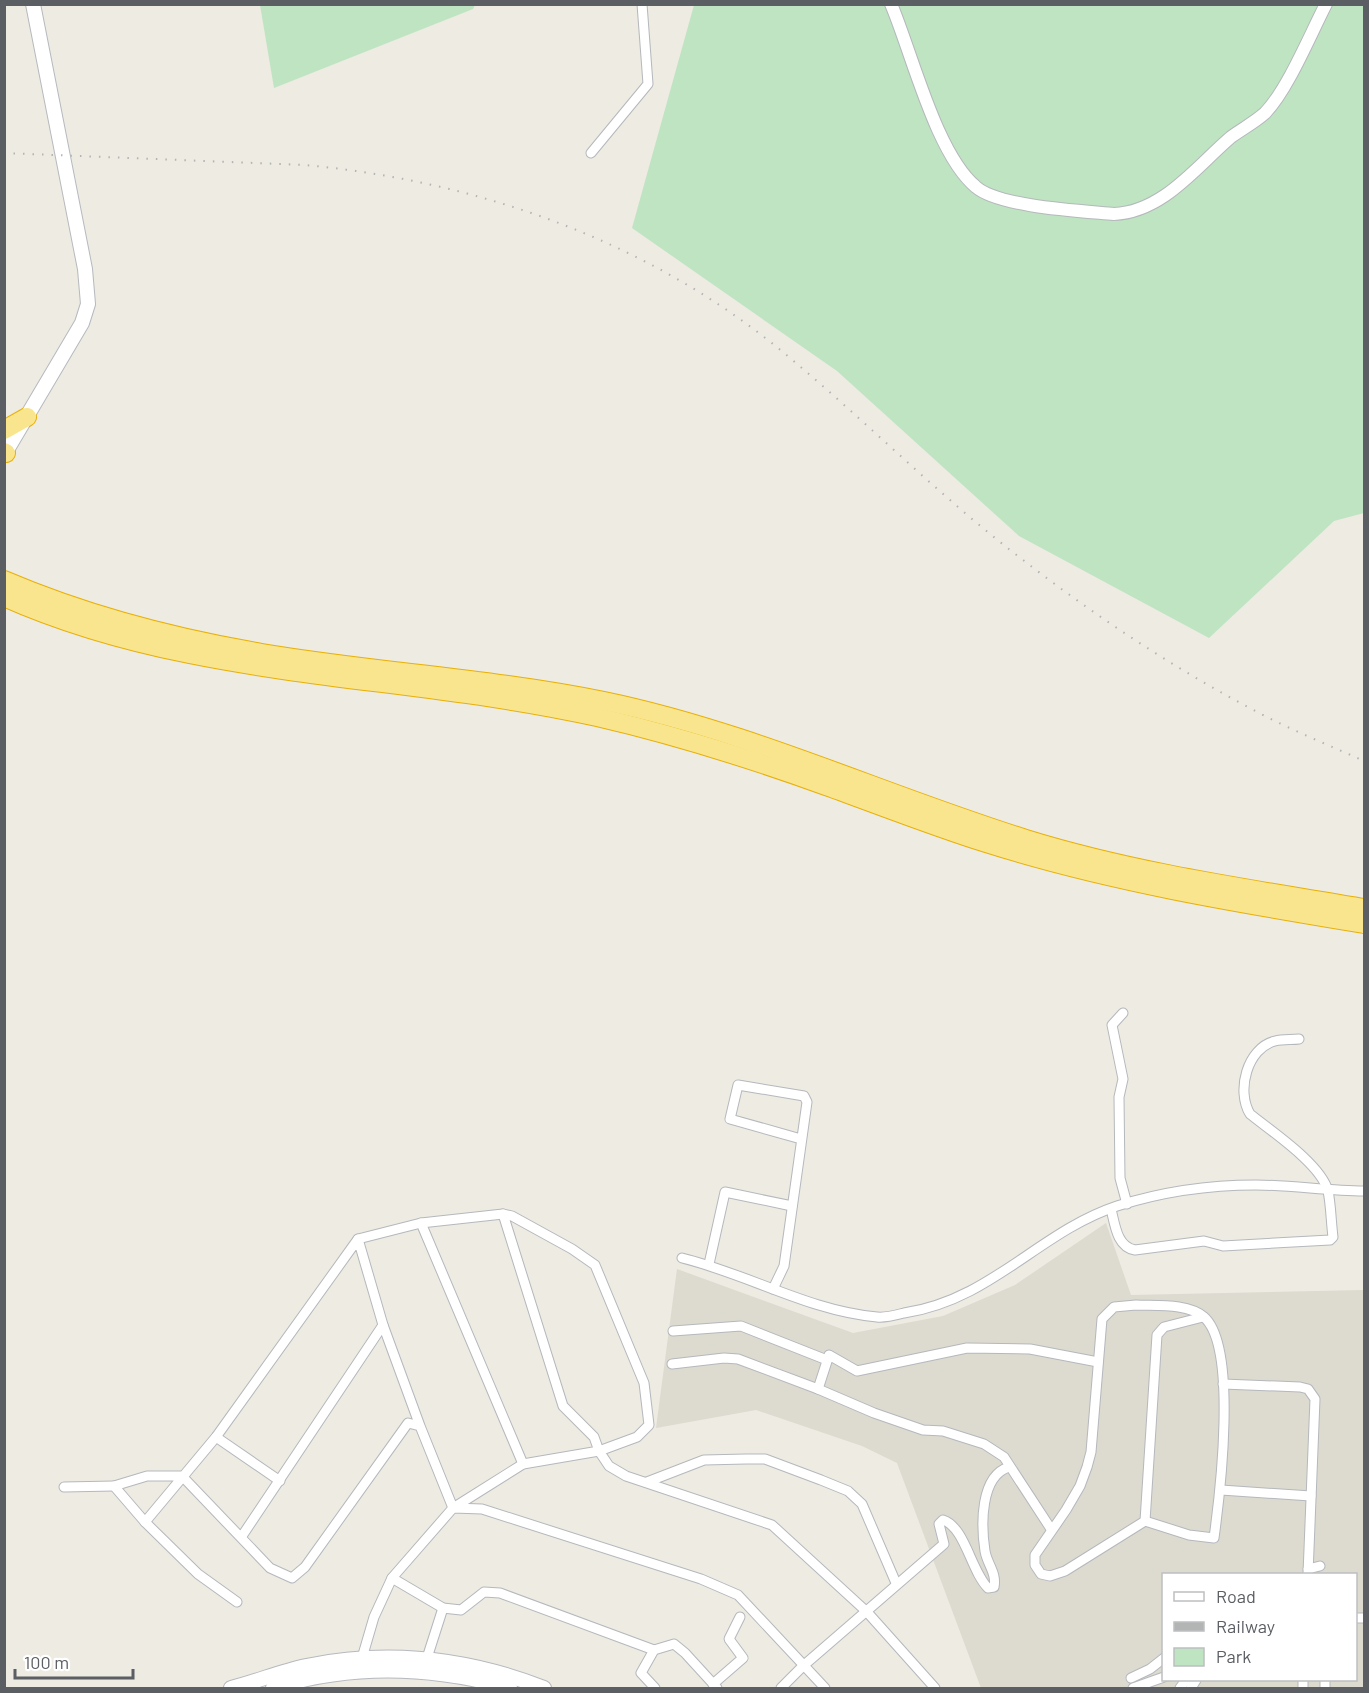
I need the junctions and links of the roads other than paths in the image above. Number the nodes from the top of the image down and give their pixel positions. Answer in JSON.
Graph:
{"nodes":[{"id":1,"x":33,"y":4,"type":"edge"},
{"id":2,"x":642,"y":4,"type":"edge"},
{"id":3,"x":891,"y":4,"type":"edge"},
{"id":4,"x":1326,"y":4,"type":"edge"},
{"id":5,"x":591,"y":153,"type":"dead end"},
{"id":6,"x":27,"y":417,"type":"joint"},
{"id":7,"x":6,"y":446,"type":"edge"},
{"id":8,"x":4,"y":580,"type":"edge"},
{"id":9,"x":4,"y":597,"type":"edge"},
{"id":10,"x":46,"y":605,"type":"junction"},
{"id":11,"x":96,"y":622,"type":"junction"},
{"id":12,"x":1365,"y":909,"type":"edge"},
{"id":13,"x":1365,"y":924,"type":"edge"},
{"id":14,"x":1123,"y":1013,"type":"dead end"},
{"id":15,"x":1299,"y":1039,"type":"dead end"},
{"id":16,"x":801,"y":1139,"type":"junction"},
{"id":17,"x":1328,"y":1191,"type":"junction"},
{"id":18,"x":1365,"y":1191,"type":"edge"},
{"id":19,"x":1127,"y":1204,"type":"junction"},
{"id":20,"x":792,"y":1206,"type":"junction"},
{"id":21,"x":1111,"y":1209,"type":"junction"},
{"id":22,"x":503,"y":1214,"type":"junction"},
{"id":23,"x":421,"y":1223,"type":"junction"},
{"id":24,"x":358,"y":1239,"type":"junction"},
{"id":25,"x":682,"y":1258,"type":"dead end"},
{"id":26,"x":709,"y":1264,"type":"junction"},
{"id":27,"x":773,"y":1289,"type":"junction"},
{"id":28,"x":1203,"y":1317,"type":"junction"},
{"id":29,"x":383,"y":1325,"type":"junction"},
{"id":30,"x":673,"y":1330,"type":"dead end"},
{"id":31,"x":827,"y":1360,"type":"junction"},
{"id":32,"x":1098,"y":1362,"type":"junction"},
{"id":33,"x":672,"y":1364,"type":"dead end"},
{"id":34,"x":1223,"y":1384,"type":"junction"},
{"id":35,"x":818,"y":1389,"type":"junction"},
{"id":36,"x":420,"y":1426,"type":"junction"},
{"id":37,"x":216,"y":1437,"type":"junction"},
{"id":38,"x":599,"y":1451,"type":"junction"},
{"id":39,"x":523,"y":1464,"type":"junction"},
{"id":40,"x":1009,"y":1467,"type":"junction"},
{"id":41,"x":182,"y":1476,"type":"junction"},
{"id":42,"x":280,"y":1481,"type":"junction"},
{"id":43,"x":647,"y":1482,"type":"junction"},
{"id":44,"x":114,"y":1486,"type":"junction"},
{"id":45,"x":64,"y":1487,"type":"dead end"},
{"id":46,"x":1221,"y":1490,"type":"junction"},
{"id":47,"x":1311,"y":1496,"type":"junction"},
{"id":48,"x":453,"y":1508,"type":"junction"},
{"id":49,"x":1145,"y":1521,"type":"junction"},
{"id":50,"x":145,"y":1522,"type":"junction"},
{"id":51,"x":1051,"y":1529,"type":"junction"},
{"id":52,"x":242,"y":1536,"type":"junction"},
{"id":53,"x":1320,"y":1566,"type":"dead end"},
{"id":54,"x":1308,"y":1572,"type":"edge"},
{"id":55,"x":392,"y":1578,"type":"junction"},
{"id":56,"x":896,"y":1583,"type":"junction"},
{"id":57,"x":237,"y":1602,"type":"dead end"},
{"id":58,"x":443,"y":1608,"type":"junction"},
{"id":59,"x":867,"y":1612,"type":"junction"},
{"id":60,"x":740,"y":1617,"type":"dead end"},
{"id":61,"x":654,"y":1650,"type":"junction"},
{"id":62,"x":362,"y":1658,"type":"junction"},
{"id":63,"x":428,"y":1658,"type":"junction"},
{"id":64,"x":1162,"y":1660,"type":"edge"},
{"id":65,"x":803,"y":1666,"type":"junction"},
{"id":66,"x":1131,"y":1678,"type":"dead end"},
{"id":67,"x":1162,"y":1678,"type":"edge"},
{"id":68,"x":715,"y":1686,"type":"edge"},
{"id":69,"x":231,"y":1689,"type":"edge"},
{"id":70,"x":273,"y":1689,"type":"edge"},
{"id":71,"x":510,"y":1689,"type":"edge"},
{"id":72,"x":544,"y":1689,"type":"edge"},
{"id":73,"x":655,"y":1689,"type":"edge"},
{"id":74,"x":782,"y":1689,"type":"edge"},
{"id":75,"x":825,"y":1689,"type":"edge"},
{"id":76,"x":935,"y":1689,"type":"edge"},
{"id":77,"x":1132,"y":1689,"type":"edge"}],
"edges":[{"from":1,"to":6,"type":"main road"},
{"from":2,"to":5,"type":"street"},
{"from":3,"to":4,"type":"street"},
{"from":6,"to":7,"type":"highway"},
{"from":8,"to":10,"type":"highway"},
{"from":9,"to":10,"type":"highway"},
{"from":10,"to":11,"type":"highway"},
{"from":11,"to":12,"type":"highway"},
{"from":11,"to":13,"type":"highway"},
{"from":14,"to":19,"type":"street"},
{"from":15,"to":17,"type":"street"},
{"from":16,"to":16,"type":"street"},
{"from":16,"to":20,"type":"street"},
{"from":17,"to":18,"type":"street"},
{"from":17,"to":19,"type":"street"},
{"from":17,"to":21,"type":"street"},
{"from":19,"to":21,"type":"street"},
{"from":20,"to":26,"type":"street"},
{"from":20,"to":27,"type":"street"},
{"from":21,"to":27,"type":"street"},
{"from":22,"to":23,"type":"street"},
{"from":22,"to":38,"type":"street"},
{"from":22,"to":38,"type":"street"},
{"from":23,"to":24,"type":"street"},
{"from":23,"to":39,"type":"street"},
{"from":24,"to":29,"type":"street"},
{"from":24,"to":37,"type":"street"},
{"from":25,"to":26,"type":"street"},
{"from":26,"to":27,"type":"street"},
{"from":28,"to":32,"type":"street"},
{"from":28,"to":34,"type":"street"},
{"from":28,"to":49,"type":"street"},
{"from":29,"to":36,"type":"street"},
{"from":29,"to":42,"type":"street"},
{"from":30,"to":31,"type":"street"},
{"from":31,"to":32,"type":"street"},
{"from":31,"to":35,"type":"street"},
{"from":32,"to":51,"type":"street"},
{"from":33,"to":35,"type":"street"},
{"from":34,"to":46,"type":"street"},
{"from":34,"to":47,"type":"street"},
{"from":35,"to":40,"type":"street"},
{"from":36,"to":48,"type":"street"},
{"from":36,"to":52,"type":"street"},
{"from":37,"to":41,"type":"street"},
{"from":37,"to":42,"type":"street"},
{"from":38,"to":39,"type":"street"},
{"from":38,"to":43,"type":"street"},
{"from":39,"to":48,"type":"street"},
{"from":40,"to":51,"type":"street"},
{"from":40,"to":56,"type":"street"},
{"from":41,"to":44,"type":"street"},
{"from":41,"to":50,"type":"street"},
{"from":41,"to":52,"type":"street"},
{"from":42,"to":52,"type":"street"},
{"from":43,"to":56,"type":"street"},
{"from":43,"to":59,"type":"street"},
{"from":44,"to":45,"type":"street"},
{"from":44,"to":50,"type":"street"},
{"from":46,"to":47,"type":"street"},
{"from":46,"to":49,"type":"street"},
{"from":47,"to":54,"type":"street"},
{"from":48,"to":55,"type":"street"},
{"from":48,"to":65,"type":"street"},
{"from":49,"to":51,"type":"street"},
{"from":50,"to":57,"type":"street"},
{"from":53,"to":54,"type":"street"},
{"from":55,"to":58,"type":"street"},
{"from":55,"to":62,"type":"street"},
{"from":56,"to":59,"type":"street"},
{"from":58,"to":61,"type":"street"},
{"from":58,"to":63,"type":"street"},
{"from":59,"to":65,"type":"street"},
{"from":59,"to":76,"type":"street"},
{"from":60,"to":68,"type":"street"},
{"from":61,"to":68,"type":"street"},
{"from":61,"to":73,"type":"street"},
{"from":62,"to":63,"type":"main road"},
{"from":62,"to":69,"type":"main road"},
{"from":63,"to":72,"type":"main road"},
{"from":64,"to":66,"type":"street"},
{"from":65,"to":74,"type":"street"},
{"from":65,"to":75,"type":"street"},
{"from":67,"to":77,"type":"street"},
{"from":70,"to":71,"type":"main road"}]}
